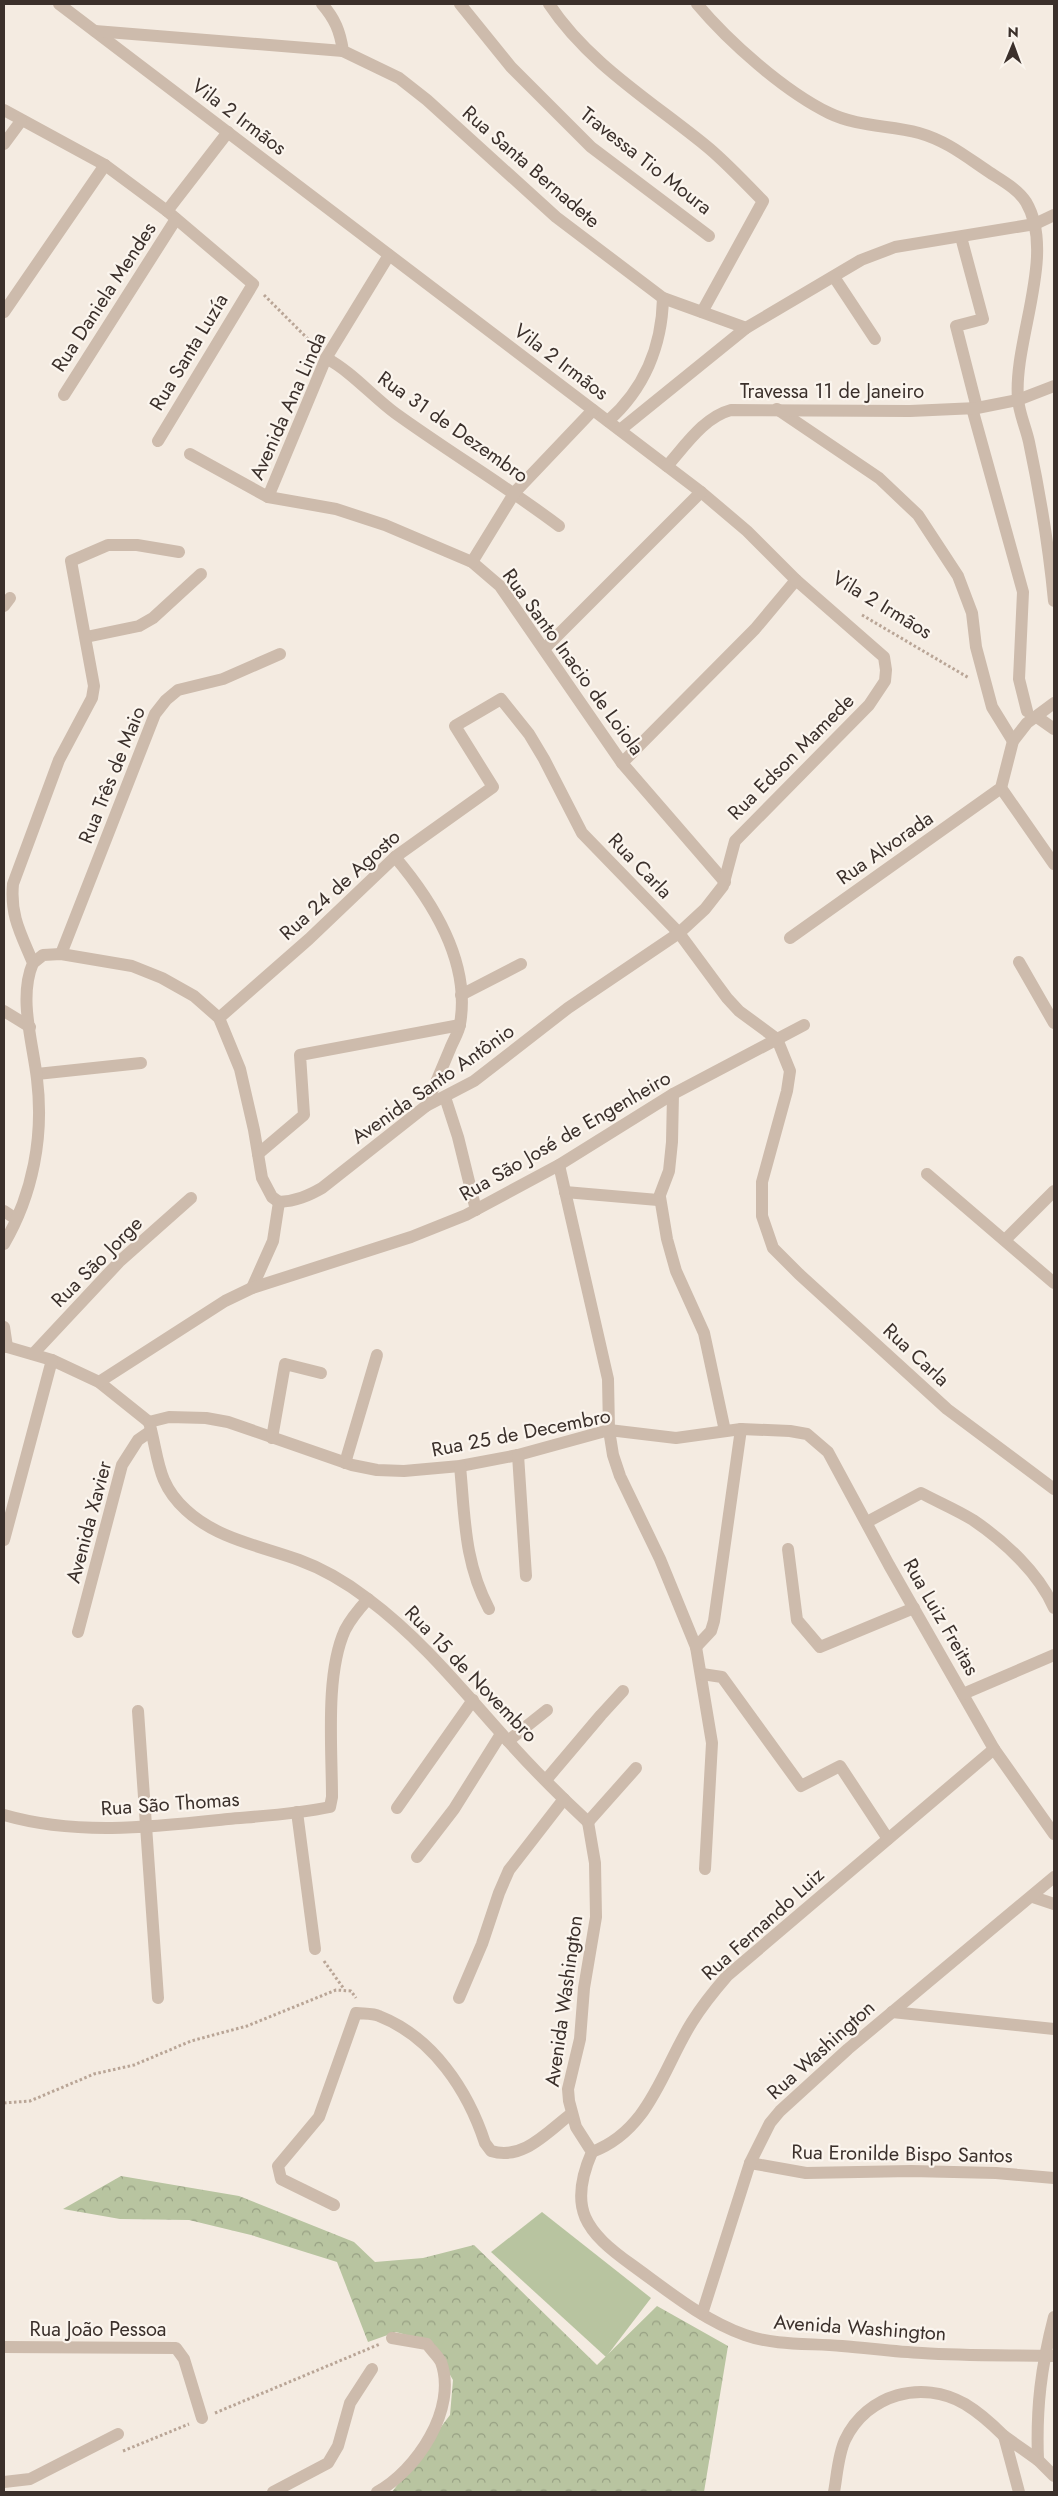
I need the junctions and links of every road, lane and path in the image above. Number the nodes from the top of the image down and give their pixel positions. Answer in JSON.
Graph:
{"nodes":[{"id":1,"x":58,"y":4,"type":"edge"},
{"id":2,"x":322,"y":4,"type":"edge"},
{"id":3,"x":460,"y":4,"type":"edge"},
{"id":4,"x":549,"y":4,"type":"edge"},
{"id":5,"x":698,"y":4,"type":"edge"},
{"id":6,"x":96,"y":31,"type":"junction"},
{"id":7,"x":343,"y":51,"type":"junction"},
{"id":8,"x":4,"y":110,"type":"edge"},
{"id":9,"x":21,"y":120,"type":"junction"},
{"id":10,"x":228,"y":132,"type":"junction"},
{"id":11,"x":4,"y":144,"type":"edge"},
{"id":12,"x":104,"y":165,"type":"junction"},
{"id":13,"x":172,"y":215,"type":"junction"},
{"id":14,"x":1054,"y":215,"type":"edge"},
{"id":15,"x":1035,"y":224,"type":"junction"},
{"id":16,"x":709,"y":236,"type":"dead end"},
{"id":17,"x":961,"y":237,"type":"junction"},
{"id":18,"x":389,"y":255,"type":"junction"},
{"id":19,"x":834,"y":277,"type":"junction"},
{"id":20,"x":253,"y":284,"type":"junction"},
{"id":21,"x":663,"y":298,"type":"junction"},
{"id":22,"x":4,"y":312,"type":"edge"},
{"id":23,"x":702,"y":312,"type":"junction"},
{"id":24,"x":746,"y":328,"type":"junction"},
{"id":25,"x":875,"y":339,"type":"dead end"},
{"id":26,"x":326,"y":358,"type":"junction"},
{"id":27,"x":1054,"y":386,"type":"edge"},
{"id":28,"x":64,"y":394,"type":"dead end"},
{"id":29,"x":1018,"y":400,"type":"junction"},
{"id":30,"x":974,"y":408,"type":"junction"},
{"id":31,"x":777,"y":409,"type":"junction"},
{"id":32,"x":593,"y":410,"type":"junction"},
{"id":33,"x":608,"y":421,"type":"junction"},
{"id":34,"x":620,"y":430,"type":"junction"},
{"id":35,"x":158,"y":441,"type":"dead end"},
{"id":36,"x":190,"y":454,"type":"dead end"},
{"id":37,"x":667,"y":466,"type":"junction"},
{"id":38,"x":515,"y":492,"type":"junction"},
{"id":39,"x":701,"y":492,"type":"junction"},
{"id":40,"x":268,"y":497,"type":"junction"},
{"id":41,"x":559,"y":526,"type":"dead end"},
{"id":42,"x":179,"y":552,"type":"dead end"},
{"id":43,"x":472,"y":562,"type":"junction"},
{"id":44,"x":201,"y":574,"type":"dead end"},
{"id":45,"x":794,"y":576,"type":"junction"},
{"id":46,"x":1054,"y":600,"type":"edge"},
{"id":47,"x":859,"y":614,"type":"dead end"},
{"id":48,"x":86,"y":637,"type":"junction"},
{"id":49,"x":544,"y":649,"type":"junction"},
{"id":50,"x":280,"y":654,"type":"dead end"},
{"id":51,"x":885,"y":682,"type":"joint"},
{"id":52,"x":988,"y":689,"type":"junction"},
{"id":53,"x":500,"y":699,"type":"joint"},
{"id":54,"x":1054,"y":703,"type":"edge"},
{"id":55,"x":1032,"y":714,"type":"junction"},
{"id":56,"x":1054,"y":729,"type":"edge"},
{"id":57,"x":1013,"y":741,"type":"junction"},
{"id":58,"x":622,"y":763,"type":"junction"},
{"id":59,"x":1001,"y":788,"type":"junction"},
{"id":60,"x":396,"y":857,"type":"junction"},
{"id":61,"x":1054,"y":864,"type":"edge"},
{"id":62,"x":725,"y":882,"type":"junction"},
{"id":63,"x":679,"y":933,"type":"junction"},
{"id":64,"x":790,"y":938,"type":"dead end"},
{"id":65,"x":61,"y":954,"type":"junction"},
{"id":66,"x":1019,"y":962,"type":"dead end"},
{"id":67,"x":32,"y":963,"type":"junction"},
{"id":68,"x":521,"y":964,"type":"dead end"},
{"id":69,"x":461,"y":995,"type":"junction"},
{"id":70,"x":4,"y":1011,"type":"edge"},
{"id":71,"x":219,"y":1018,"type":"junction"},
{"id":72,"x":1054,"y":1023,"type":"edge"},
{"id":73,"x":460,"y":1025,"type":"junction"},
{"id":74,"x":804,"y":1025,"type":"dead end"},
{"id":75,"x":30,"y":1027,"type":"junction"},
{"id":76,"x":777,"y":1039,"type":"junction"},
{"id":77,"x":141,"y":1063,"type":"dead end"},
{"id":78,"x":37,"y":1074,"type":"junction"},
{"id":79,"x":673,"y":1094,"type":"junction"},
{"id":80,"x":445,"y":1097,"type":"junction"},
{"id":81,"x":426,"y":1106,"type":"junction"},
{"id":82,"x":258,"y":1154,"type":"junction"},
{"id":83,"x":559,"y":1165,"type":"junction"},
{"id":84,"x":927,"y":1174,"type":"dead end"},
{"id":85,"x":1054,"y":1190,"type":"edge"},
{"id":86,"x":566,"y":1192,"type":"junction"},
{"id":87,"x":660,"y":1197,"type":"junction"},
{"id":88,"x":191,"y":1198,"type":"dead end"},
{"id":89,"x":279,"y":1202,"type":"junction"},
{"id":90,"x":476,"y":1210,"type":"junction"},
{"id":91,"x":4,"y":1211,"type":"edge"},
{"id":92,"x":16,"y":1219,"type":"junction"},
{"id":93,"x":1005,"y":1240,"type":"junction"},
{"id":94,"x":4,"y":1244,"type":"edge"},
{"id":95,"x":1054,"y":1283,"type":"edge"},
{"id":96,"x":252,"y":1288,"type":"junction"},
{"id":97,"x":4,"y":1327,"type":"edge"},
{"id":98,"x":5,"y":1346,"type":"edge"},
{"id":99,"x":33,"y":1354,"type":"junction"},
{"id":100,"x":377,"y":1355,"type":"dead end"},
{"id":101,"x":52,"y":1360,"type":"junction"},
{"id":102,"x":320,"y":1373,"type":"dead end"},
{"id":103,"x":99,"y":1382,"type":"junction"},
{"id":104,"x":150,"y":1427,"type":"junction"},
{"id":105,"x":741,"y":1429,"type":"junction"},
{"id":106,"x":609,"y":1430,"type":"junction"},
{"id":107,"x":790,"y":1431,"type":"joint"},
{"id":108,"x":725,"y":1432,"type":"junction"},
{"id":109,"x":272,"y":1438,"type":"junction"},
{"id":110,"x":518,"y":1455,"type":"junction"},
{"id":111,"x":346,"y":1463,"type":"junction"},
{"id":112,"x":460,"y":1466,"type":"junction"},
{"id":113,"x":1054,"y":1489,"type":"edge"},
{"id":114,"x":867,"y":1522,"type":"junction"},
{"id":115,"x":4,"y":1540,"type":"edge"},
{"id":116,"x":788,"y":1549,"type":"dead end"},
{"id":117,"x":526,"y":1576,"type":"dead end"},
{"id":118,"x":368,"y":1599,"type":"junction"},
{"id":119,"x":914,"y":1608,"type":"junction"},
{"id":120,"x":1054,"y":1608,"type":"edge"},
{"id":121,"x":489,"y":1609,"type":"dead end"},
{"id":122,"x":78,"y":1632,"type":"dead end"},
{"id":123,"x":696,"y":1647,"type":"junction"},
{"id":124,"x":1054,"y":1654,"type":"edge"},
{"id":125,"x":702,"y":1674,"type":"junction"},
{"id":126,"x":623,"y":1691,"type":"dead end"},
{"id":127,"x":963,"y":1694,"type":"junction"},
{"id":128,"x":473,"y":1700,"type":"junction"},
{"id":129,"x":547,"y":1710,"type":"dead end"},
{"id":130,"x":138,"y":1711,"type":"dead end"},
{"id":131,"x":505,"y":1737,"type":"junction"},
{"id":132,"x":994,"y":1749,"type":"junction"},
{"id":133,"x":636,"y":1768,"type":"dead end"},
{"id":134,"x":546,"y":1780,"type":"junction"},
{"id":135,"x":564,"y":1799,"type":"junction"},
{"id":136,"x":397,"y":1808,"type":"dead end"},
{"id":137,"x":297,"y":1812,"type":"junction"},
{"id":138,"x":4,"y":1815,"type":"edge"},
{"id":139,"x":588,"y":1822,"type":"junction"},
{"id":140,"x":144,"y":1826,"type":"junction"},
{"id":141,"x":1054,"y":1834,"type":"edge"},
{"id":142,"x":888,"y":1839,"type":"junction"},
{"id":143,"x":417,"y":1857,"type":"dead end"},
{"id":144,"x":705,"y":1870,"type":"dead end"},
{"id":145,"x":1054,"y":1877,"type":"edge"},
{"id":146,"x":1033,"y":1897,"type":"junction"},
{"id":147,"x":1054,"y":1904,"type":"edge"},
{"id":148,"x":315,"y":1949,"type":"joint"},
{"id":149,"x":344,"y":1989,"type":"junction"},
{"id":150,"x":351,"y":1991,"type":"dead end"},
{"id":151,"x":158,"y":1998,"type":"dead end"},
{"id":152,"x":459,"y":1998,"type":"dead end"},
{"id":153,"x":892,"y":2012,"type":"junction"},
{"id":154,"x":1054,"y":2029,"type":"edge"},
{"id":155,"x":4,"y":2103,"type":"edge"},
{"id":156,"x":570,"y":2114,"type":"junction"},
{"id":157,"x":592,"y":2152,"type":"junction"},
{"id":158,"x":750,"y":2163,"type":"junction"},
{"id":159,"x":1054,"y":2178,"type":"edge"},
{"id":160,"x":334,"y":2205,"type":"dead end"},
{"id":161,"x":702,"y":2314,"type":"junction"},
{"id":162,"x":1054,"y":2317,"type":"edge"},
{"id":163,"x":392,"y":2338,"type":"dead end"},
{"id":164,"x":4,"y":2347,"type":"edge"},
{"id":165,"x":1049,"y":2356,"type":"edge"},
{"id":166,"x":372,"y":2369,"type":"dead end"},
{"id":167,"x":202,"y":2418,"type":"dead end"},
{"id":168,"x":118,"y":2434,"type":"dead end"},
{"id":169,"x":1004,"y":2436,"type":"junction"},
{"id":170,"x":1038,"y":2460,"type":"junction"},
{"id":171,"x":1054,"y":2476,"type":"edge"},
{"id":172,"x":4,"y":2482,"type":"edge"},
{"id":173,"x":273,"y":2492,"type":"edge"},
{"id":174,"x":377,"y":2492,"type":"edge"},
{"id":175,"x":834,"y":2492,"type":"edge"},
{"id":176,"x":1019,"y":2492,"type":"edge"}],
"edges":[{"from":1,"to":6,"type":"street","name":"Vila 2 Irmãos"},
{"from":2,"to":7,"type":"street"},
{"from":3,"to":16,"type":"street","name":"Travessa Tio Moura"},
{"from":4,"to":23,"type":"street"},
{"from":5,"to":15,"type":"street"},
{"from":6,"to":7,"type":"street"},
{"from":6,"to":10,"type":"street","name":"Vila 2 Irmãos"},
{"from":7,"to":21,"type":"street","name":"Rua Santa Bernadete"},
{"from":8,"to":9,"type":"street"},
{"from":9,"to":11,"type":"street"},
{"from":9,"to":12,"type":"street"},
{"from":10,"to":13,"type":"street","name":"Rua Daniela Mendes"},
{"from":10,"to":18,"type":"street","name":"Vila 2 Irmãos"},
{"from":12,"to":13,"type":"street"},
{"from":12,"to":22,"type":"street"},
{"from":13,"to":20,"type":"street"},
{"from":13,"to":28,"type":"street","name":"Rua Daniela Mendes"},
{"from":14,"to":15,"type":"street"},
{"from":15,"to":17,"type":"street"},
{"from":15,"to":29,"type":"street"},
{"from":17,"to":19,"type":"street"},
{"from":17,"to":30,"type":"street"},
{"from":18,"to":26,"type":"street","name":"Avenida Ana Linda"},
{"from":18,"to":32,"type":"street","name":"Vila 2 Irmãos"},
{"from":19,"to":24,"type":"street"},
{"from":19,"to":25,"type":"street"},
{"from":20,"to":26,"type":"path"},
{"from":20,"to":35,"type":"street","name":"Rua Santa Luzía"},
{"from":21,"to":23,"type":"street","name":"Rua Santa Bernadete"},
{"from":21,"to":33,"type":"street"},
{"from":23,"to":24,"type":"street","name":"Rua Santa Bernadete"},
{"from":24,"to":34,"type":"street"},
{"from":26,"to":38,"type":"street","name":"Rua 31 de Dezembro"},
{"from":26,"to":40,"type":"street","name":"Avenida Ana Linda"},
{"from":27,"to":29,"type":"street","name":"Travessa 11 de Janeiro"},
{"from":29,"to":30,"type":"street","name":"Travessa 11 de Janeiro"},
{"from":29,"to":46,"type":"street"},
{"from":30,"to":31,"type":"street","name":"Travessa 11 de Janeiro"},
{"from":30,"to":55,"type":"street"},
{"from":31,"to":37,"type":"street","name":"Travessa 11 de Janeiro"},
{"from":31,"to":52,"type":"street"},
{"from":32,"to":33,"type":"street","name":"Vila 2 Irmãos"},
{"from":32,"to":38,"type":"street"},
{"from":33,"to":34,"type":"street","name":"Vila 2 Irmãos"},
{"from":34,"to":37,"type":"street","name":"Vila 2 Irmãos"},
{"from":36,"to":40,"type":"street","name":"Rua Santo Inacio de Loiola"},
{"from":37,"to":39,"type":"street","name":"Vila 2 Irmãos"},
{"from":38,"to":41,"type":"street","name":"Rua 31 de Dezembro"},
{"from":38,"to":43,"type":"street"},
{"from":39,"to":45,"type":"street","name":"Vila 2 Irmãos"},
{"from":39,"to":49,"type":"street"},
{"from":40,"to":43,"type":"street","name":"Rua Santo Inacio de Loiola"},
{"from":42,"to":48,"type":"street"},
{"from":43,"to":49,"type":"street","name":"Rua Santo Inacio de Loiola"},
{"from":44,"to":48,"type":"street"},
{"from":45,"to":51,"type":"street","name":"Vila 2 Irmãos"},
{"from":45,"to":58,"type":"street"},
{"from":47,"to":52,"type":"path","name":"Vila 2 Irmãos"},
{"from":48,"to":67,"type":"street"},
{"from":49,"to":58,"type":"street","name":"Rua Santo Inacio de Loiola"},
{"from":50,"to":65,"type":"street","name":"Rua Três de Maio"},
{"from":51,"to":62,"type":"street","name":"Rua Edson Mamede"},
{"from":52,"to":57,"type":"street"},
{"from":53,"to":60,"type":"street","name":"Rua 24 de Agosto"},
{"from":53,"to":63,"type":"street","name":"Rua Carla"},
{"from":54,"to":55,"type":"street"},
{"from":55,"to":56,"type":"street"},
{"from":55,"to":57,"type":"street"},
{"from":57,"to":59,"type":"street"},
{"from":58,"to":62,"type":"street","name":"Rua Santo Inacio de Loiola"},
{"from":59,"to":61,"type":"street"},
{"from":59,"to":64,"type":"street","name":"Rua Alvorada"},
{"from":60,"to":69,"type":"street"},
{"from":60,"to":71,"type":"street","name":"Rua 24 de Agosto"},
{"from":62,"to":63,"type":"street","name":"Rua Edson Mamede"},
{"from":63,"to":76,"type":"street","name":"Rua Carla"},
{"from":63,"to":80,"type":"street","name":"Avenida Santo Antônio"},
{"from":65,"to":67,"type":"street"},
{"from":65,"to":71,"type":"street"},
{"from":66,"to":72,"type":"street"},
{"from":67,"to":75,"type":"street"},
{"from":68,"to":69,"type":"street"},
{"from":69,"to":73,"type":"street"},
{"from":70,"to":75,"type":"street"},
{"from":71,"to":82,"type":"street"},
{"from":73,"to":81,"type":"street"},
{"from":73,"to":82,"type":"street"},
{"from":74,"to":76,"type":"street","name":"Rua São José de Engenheiro"},
{"from":75,"to":78,"type":"street"},
{"from":76,"to":79,"type":"street","name":"Rua São José de Engenheiro"},
{"from":76,"to":113,"type":"street","name":"Rua Carla"},
{"from":77,"to":78,"type":"street"},
{"from":78,"to":92,"type":"street"},
{"from":79,"to":83,"type":"street","name":"Rua São José de Engenheiro"},
{"from":79,"to":87,"type":"street"},
{"from":80,"to":81,"type":"street","name":"Avenida Santo Antônio"},
{"from":80,"to":90,"type":"street"},
{"from":81,"to":89,"type":"street","name":"Avenida Santo Antônio"},
{"from":82,"to":89,"type":"street"},
{"from":83,"to":86,"type":"street"},
{"from":83,"to":90,"type":"street","name":"Rua São José de Engenheiro"},
{"from":84,"to":93,"type":"street"},
{"from":85,"to":93,"type":"street"},
{"from":86,"to":87,"type":"street"},
{"from":86,"to":106,"type":"street"},
{"from":87,"to":108,"type":"street"},
{"from":88,"to":99,"type":"street","name":"Rua São Jorge"},
{"from":89,"to":96,"type":"street"},
{"from":90,"to":96,"type":"street","name":"Rua São José de Engenheiro"},
{"from":91,"to":92,"type":"street"},
{"from":92,"to":94,"type":"street"},
{"from":93,"to":95,"type":"street"},
{"from":96,"to":103,"type":"street","name":"Rua São José de Engenheiro"},
{"from":97,"to":98,"type":"street"},
{"from":98,"to":99,"type":"street"},
{"from":99,"to":101,"type":"street"},
{"from":100,"to":111,"type":"street"},
{"from":101,"to":103,"type":"street"},
{"from":101,"to":115,"type":"street"},
{"from":102,"to":109,"type":"street"},
{"from":103,"to":104,"type":"street"},
{"from":104,"to":109,"type":"street","name":"Rua 25 de Decembro"},
{"from":104,"to":118,"type":"street","name":"Rua 15 de Novembro"},
{"from":104,"to":122,"type":"street","name":"Avenida Xavier"},
{"from":105,"to":107,"type":"street","name":"Rua 25 de Decembro"},
{"from":105,"to":108,"type":"street","name":"Rua 25 de Decembro"},
{"from":105,"to":123,"type":"street"},
{"from":106,"to":108,"type":"street","name":"Rua 25 de Decembro"},
{"from":106,"to":110,"type":"street","name":"Rua 25 de Decembro"},
{"from":106,"to":123,"type":"street"},
{"from":107,"to":114,"type":"street","name":"Rua Luiz Freitas"},
{"from":109,"to":111,"type":"street","name":"Rua 25 de Decembro"},
{"from":110,"to":112,"type":"street","name":"Rua 25 de Decembro"},
{"from":110,"to":117,"type":"street"},
{"from":111,"to":112,"type":"street","name":"Rua 25 de Decembro"},
{"from":112,"to":121,"type":"street"},
{"from":114,"to":119,"type":"street","name":"Rua Luiz Freitas"},
{"from":114,"to":120,"type":"street"},
{"from":116,"to":119,"type":"street"},
{"from":118,"to":128,"type":"street","name":"Rua 15 de Novembro"},
{"from":118,"to":137,"type":"street","name":"Rua São Thomas"},
{"from":119,"to":127,"type":"street","name":"Rua Luiz Freitas"},
{"from":123,"to":125,"type":"street"},
{"from":124,"to":127,"type":"street"},
{"from":125,"to":142,"type":"street"},
{"from":125,"to":144,"type":"street"},
{"from":126,"to":134,"type":"street"},
{"from":127,"to":132,"type":"street","name":"Rua Luiz Freitas"},
{"from":128,"to":131,"type":"street","name":"Rua 15 de Novembro"},
{"from":128,"to":136,"type":"street"},
{"from":129,"to":131,"type":"street"},
{"from":130,"to":140,"type":"street"},
{"from":131,"to":134,"type":"street","name":"Rua 15 de Novembro"},
{"from":131,"to":143,"type":"street"},
{"from":132,"to":141,"type":"street","name":"Rua Luiz Freitas"},
{"from":132,"to":142,"type":"street","name":"Rua Fernando Luiz"},
{"from":133,"to":139,"type":"street"},
{"from":134,"to":135,"type":"street","name":"Rua 15 de Novembro"},
{"from":135,"to":139,"type":"street","name":"Rua 15 de Novembro"},
{"from":135,"to":152,"type":"street"},
{"from":137,"to":140,"type":"street","name":"Rua São Thomas"},
{"from":137,"to":148,"type":"street"},
{"from":138,"to":140,"type":"street","name":"Rua São Thomas"},
{"from":139,"to":156,"type":"street","name":"Avenida Washington"},
{"from":140,"to":151,"type":"street"},
{"from":142,"to":157,"type":"street","name":"Rua Fernando Luiz"},
{"from":145,"to":146,"type":"street","name":"Rua Washington"},
{"from":146,"to":147,"type":"street"},
{"from":146,"to":153,"type":"street","name":"Rua Washington"},
{"from":148,"to":149,"type":"path"},
{"from":149,"to":150,"type":"path"},
{"from":149,"to":155,"type":"path"},
{"from":153,"to":154,"type":"street"},
{"from":153,"to":158,"type":"street","name":"Rua Washington"},
{"from":156,"to":157,"type":"street","name":"Avenida Washington"},
{"from":156,"to":160,"type":"street"},
{"from":157,"to":161,"type":"street","name":"Avenida Washington"},
{"from":158,"to":159,"type":"street","name":"Rua Eronilde Bispo Santos"},
{"from":158,"to":161,"type":"street","name":"Rua Washington"},
{"from":161,"to":165,"type":"street","name":"Avenida Washington"},
{"from":162,"to":165,"type":"street"},
{"from":163,"to":174,"type":"street"},
{"from":164,"to":167,"type":"street","name":"Rua João Pessoa"},
{"from":165,"to":170,"type":"street"},
{"from":166,"to":173,"type":"street"},
{"from":168,"to":172,"type":"street"},
{"from":169,"to":170,"type":"street"},
{"from":169,"to":175,"type":"street"},
{"from":169,"to":176,"type":"street"},
{"from":170,"to":171,"type":"street"}]}
